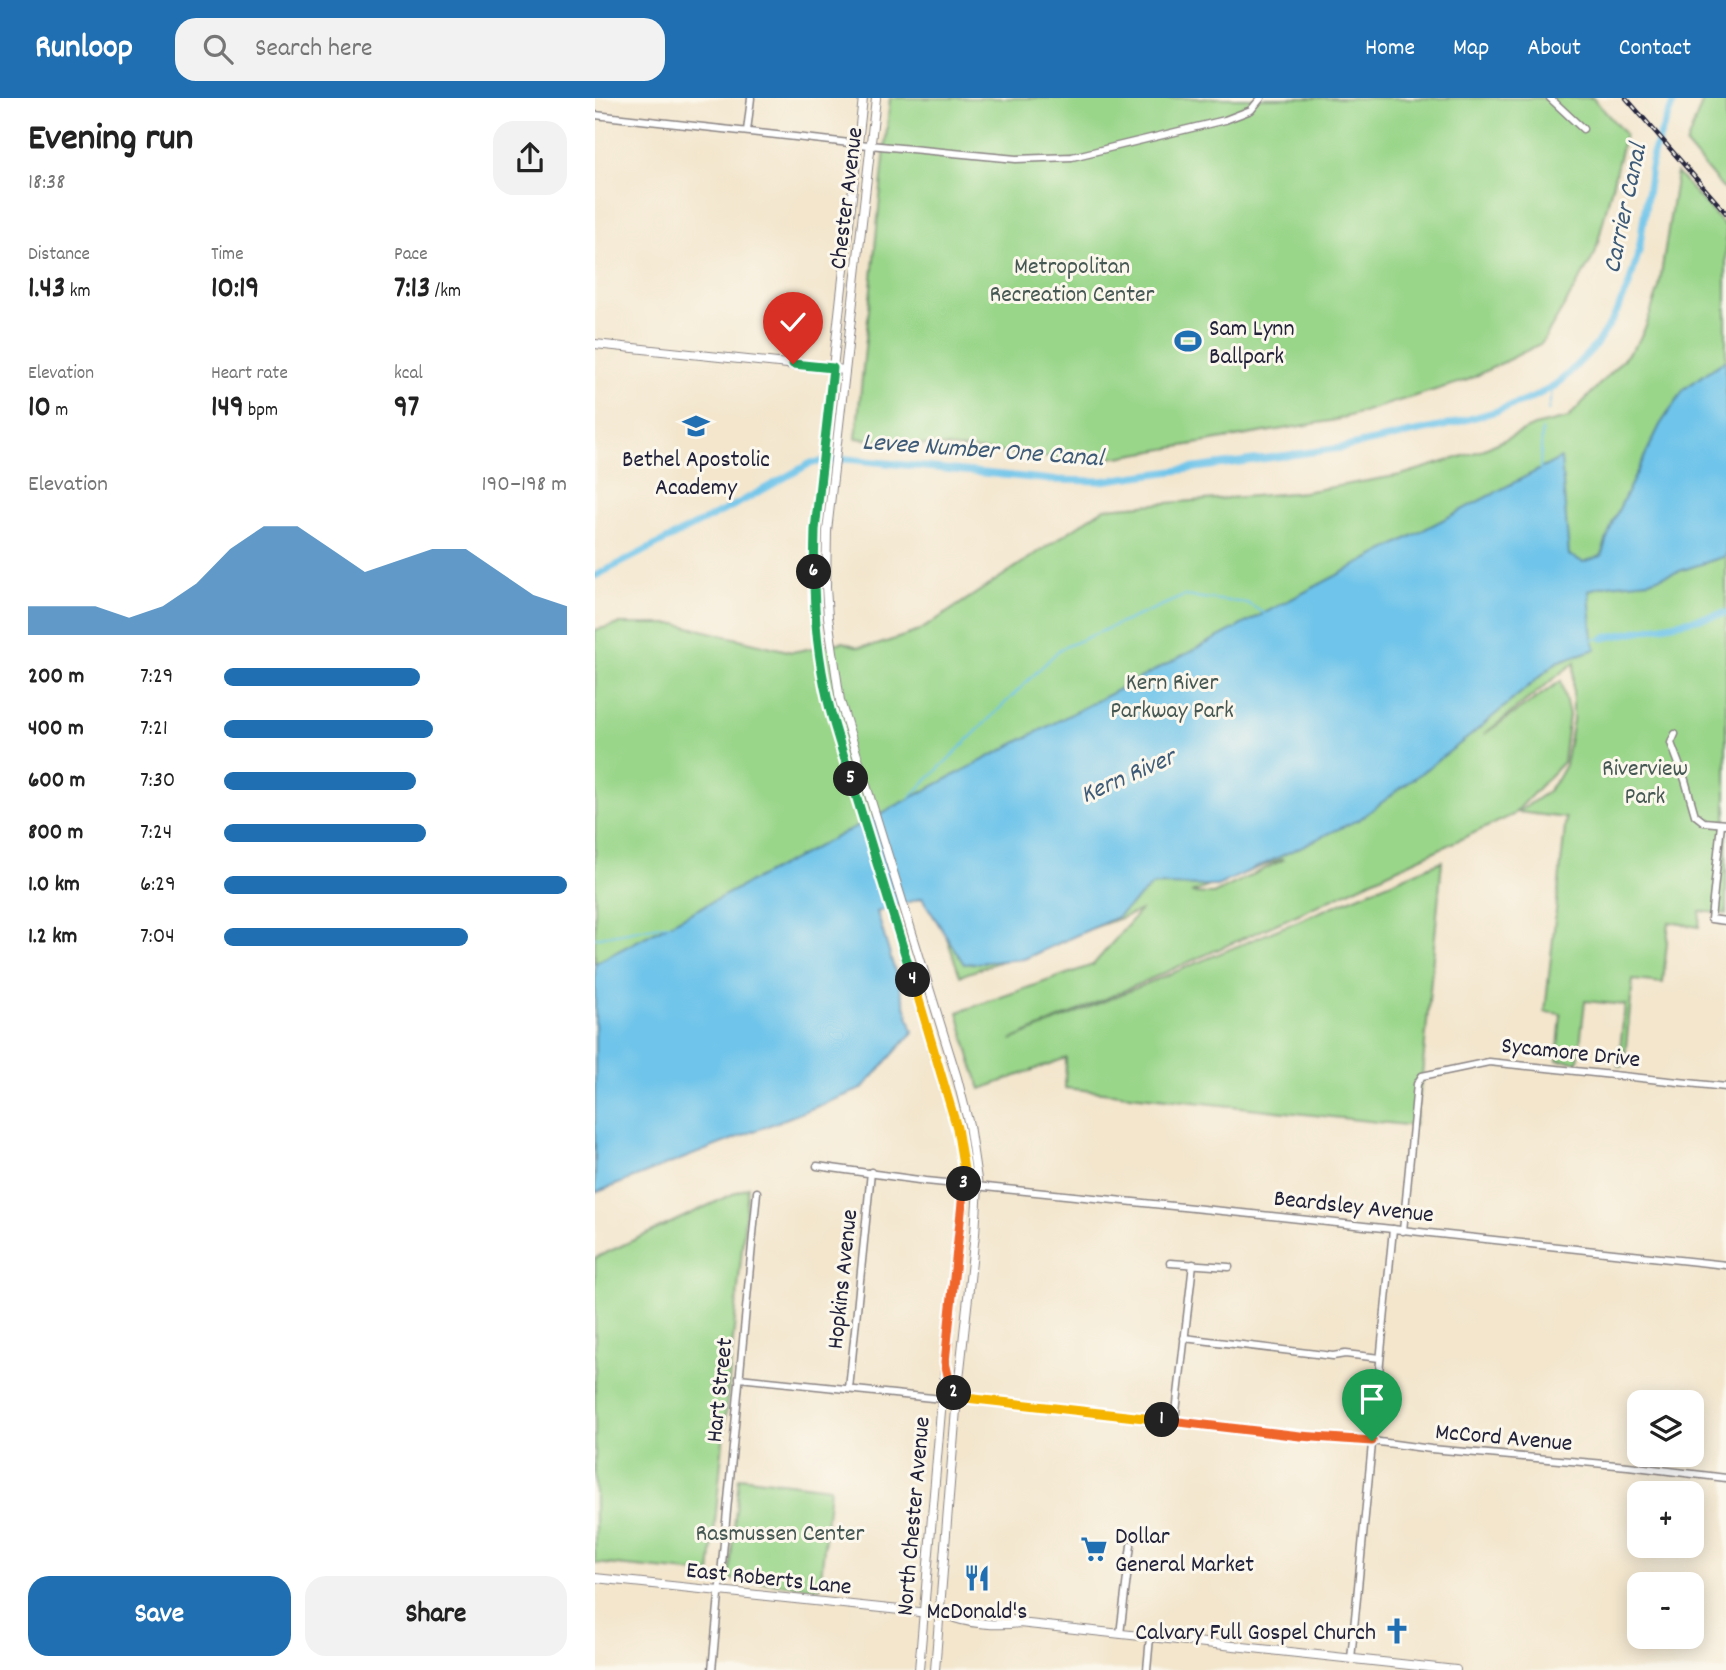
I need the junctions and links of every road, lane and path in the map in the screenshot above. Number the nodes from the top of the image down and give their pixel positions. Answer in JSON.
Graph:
{"nodes":[{"id":1,"x":751,"y":98,"type":"edge"},
{"id":2,"x":863,"y":98,"type":"edge"},
{"id":3,"x":876,"y":98,"type":"edge"},
{"id":4,"x":1261,"y":98,"type":"edge"},
{"id":5,"x":1550,"y":98,"type":"edge"},
{"id":6,"x":595,"y":115,"type":"edge"},
{"id":7,"x":1583,"y":129,"type":"dead end"},
{"id":8,"x":747,"y":131,"type":"junction"},
{"id":9,"x":859,"y":144,"type":"junction"},
{"id":10,"x":871,"y":145,"type":"junction"},
{"id":11,"x":595,"y":344,"type":"edge"},
{"id":12,"x":833,"y":368,"type":"junction"},
{"id":13,"x":845,"y":370,"type":"junction"},
{"id":14,"x":1675,"y":734,"type":"dead end"},
{"id":15,"x":1723,"y":824,"type":"edge"},
{"id":16,"x":892,"y":914,"type":"joint"},
{"id":17,"x":908,"y":920,"type":"joint"},
{"id":18,"x":1726,"y":921,"type":"edge"},
{"id":19,"x":1726,"y":1087,"type":"edge"},
{"id":20,"x":817,"y":1166,"type":"dead end"},
{"id":21,"x":871,"y":1172,"type":"junction"},
{"id":22,"x":964,"y":1184,"type":"junction"},
{"id":23,"x":978,"y":1186,"type":"junction"},
{"id":24,"x":757,"y":1192,"type":"dead end"},
{"id":25,"x":1393,"y":1230,"type":"junction"},
{"id":26,"x":1403,"y":1231,"type":"junction"},
{"id":27,"x":1171,"y":1262,"type":"dead end"},
{"id":28,"x":1193,"y":1264,"type":"junction"},
{"id":29,"x":1726,"y":1265,"type":"edge"},
{"id":30,"x":1229,"y":1267,"type":"dead end"},
{"id":31,"x":1184,"y":1338,"type":"junction"},
{"id":32,"x":1380,"y":1358,"type":"junction"},
{"id":33,"x":945,"y":1362,"type":"junction"},
{"id":34,"x":739,"y":1378,"type":"junction"},
{"id":35,"x":849,"y":1389,"type":"junction"},
{"id":36,"x":957,"y":1397,"type":"junction"},
{"id":37,"x":941,"y":1399,"type":"junction"},
{"id":38,"x":1175,"y":1421,"type":"junction"},
{"id":39,"x":955,"y":1423,"type":"junction"},
{"id":40,"x":1372,"y":1441,"type":"junction"},
{"id":41,"x":1726,"y":1478,"type":"edge"},
{"id":42,"x":1131,"y":1545,"type":"dead end"},
{"id":43,"x":595,"y":1578,"type":"edge"},
{"id":44,"x":719,"y":1591,"type":"junction"},
{"id":45,"x":924,"y":1612,"type":"junction"},
{"id":46,"x":944,"y":1614,"type":"junction"},
{"id":47,"x":1120,"y":1634,"type":"junction"},
{"id":48,"x":1150,"y":1637,"type":"junction"},
{"id":49,"x":1351,"y":1659,"type":"junction"},
{"id":50,"x":1365,"y":1665,"type":"edge"},
{"id":51,"x":712,"y":1670,"type":"edge"},
{"id":52,"x":919,"y":1670,"type":"edge"},
{"id":53,"x":935,"y":1670,"type":"edge"},
{"id":54,"x":1147,"y":1670,"type":"edge"},
{"id":55,"x":1457,"y":1670,"type":"edge"}],
"edges":[{"from":1,"to":8,"type":"street"},
{"from":2,"to":9,"type":"main road","name":"Chester Avenue"},
{"from":3,"to":10,"type":"main road","name":"Chester Avenue"},
{"from":4,"to":10,"type":"street"},
{"from":5,"to":7,"type":"street"},
{"from":6,"to":8,"type":"street"},
{"from":8,"to":9,"type":"street"},
{"from":9,"to":10,"type":"street"},
{"from":9,"to":12,"type":"main road","name":"Chester Avenue"},
{"from":10,"to":13,"type":"main road","name":"Chester Avenue"},
{"from":11,"to":12,"type":"main road"},
{"from":12,"to":13,"type":"main road"},
{"from":12,"to":16,"type":"main road","name":"Chester Avenue"},
{"from":13,"to":17,"type":"main road","name":"Chester Avenue"},
{"from":14,"to":15,"type":"street"},
{"from":15,"to":18,"type":"street"},
{"from":16,"to":22,"type":"main road","name":"North Chester Avenue"},
{"from":17,"to":23,"type":"main road","name":"North Chester Avenue"},
{"from":19,"to":26,"type":"street","name":"Sycamore Drive"},
{"from":20,"to":21,"type":"street","name":"Beardsley Avenue"},
{"from":21,"to":22,"type":"street","name":"Beardsley Avenue"},
{"from":21,"to":35,"type":"street","name":"Hopkins Avenue"},
{"from":22,"to":23,"type":"street","name":"Beardsley Avenue"},
{"from":22,"to":33,"type":"main road","name":"North Chester Avenue"},
{"from":23,"to":25,"type":"street","name":"Beardsley Avenue"},
{"from":23,"to":36,"type":"main road","name":"North Chester Avenue"},
{"from":24,"to":34,"type":"street","name":"Hart Street"},
{"from":25,"to":26,"type":"street","name":"Beardsley Avenue"},
{"from":25,"to":32,"type":"street"},
{"from":26,"to":29,"type":"street","name":"Beardsley Avenue"},
{"from":27,"to":28,"type":"street"},
{"from":28,"to":30,"type":"street"},
{"from":28,"to":31,"type":"street"},
{"from":31,"to":32,"type":"street"},
{"from":31,"to":38,"type":"street"},
{"from":32,"to":40,"type":"street"},
{"from":33,"to":36,"type":"main road"},
{"from":33,"to":37,"type":"main road","name":"North Chester Avenue"},
{"from":34,"to":35,"type":"street"},
{"from":34,"to":44,"type":"street","name":"Hart Street"},
{"from":35,"to":37,"type":"street"},
{"from":36,"to":38,"type":"street","name":"McCord Avenue"},
{"from":36,"to":39,"type":"main road","name":"North Chester Avenue"},
{"from":37,"to":39,"type":"main road"},
{"from":37,"to":45,"type":"main road","name":"North Chester Avenue"},
{"from":38,"to":40,"type":"street","name":"McCord Avenue"},
{"from":39,"to":46,"type":"main road","name":"North Chester Avenue"},
{"from":40,"to":41,"type":"street","name":"McCord Avenue"},
{"from":40,"to":49,"type":"street"},
{"from":42,"to":47,"type":"street"},
{"from":43,"to":44,"type":"main road","name":"East Roberts Lane"},
{"from":44,"to":45,"type":"main road","name":"East Roberts Lane"},
{"from":44,"to":51,"type":"street","name":"Hart Street"},
{"from":45,"to":46,"type":"main road","name":"East Roberts Lane"},
{"from":45,"to":52,"type":"main road","name":"North Chester Avenue"},
{"from":46,"to":47,"type":"main road","name":"East Roberts Lane"},
{"from":46,"to":53,"type":"main road","name":"North Chester Avenue"},
{"from":47,"to":48,"type":"main road","name":"East Roberts Lane"},
{"from":48,"to":49,"type":"main road","name":"East Roberts Lane"},
{"from":48,"to":54,"type":"street"},
{"from":49,"to":50,"type":"main road","name":"East Roberts Lane"},
{"from":50,"to":55,"type":"main road","name":"East Roberts Lane"}]}
